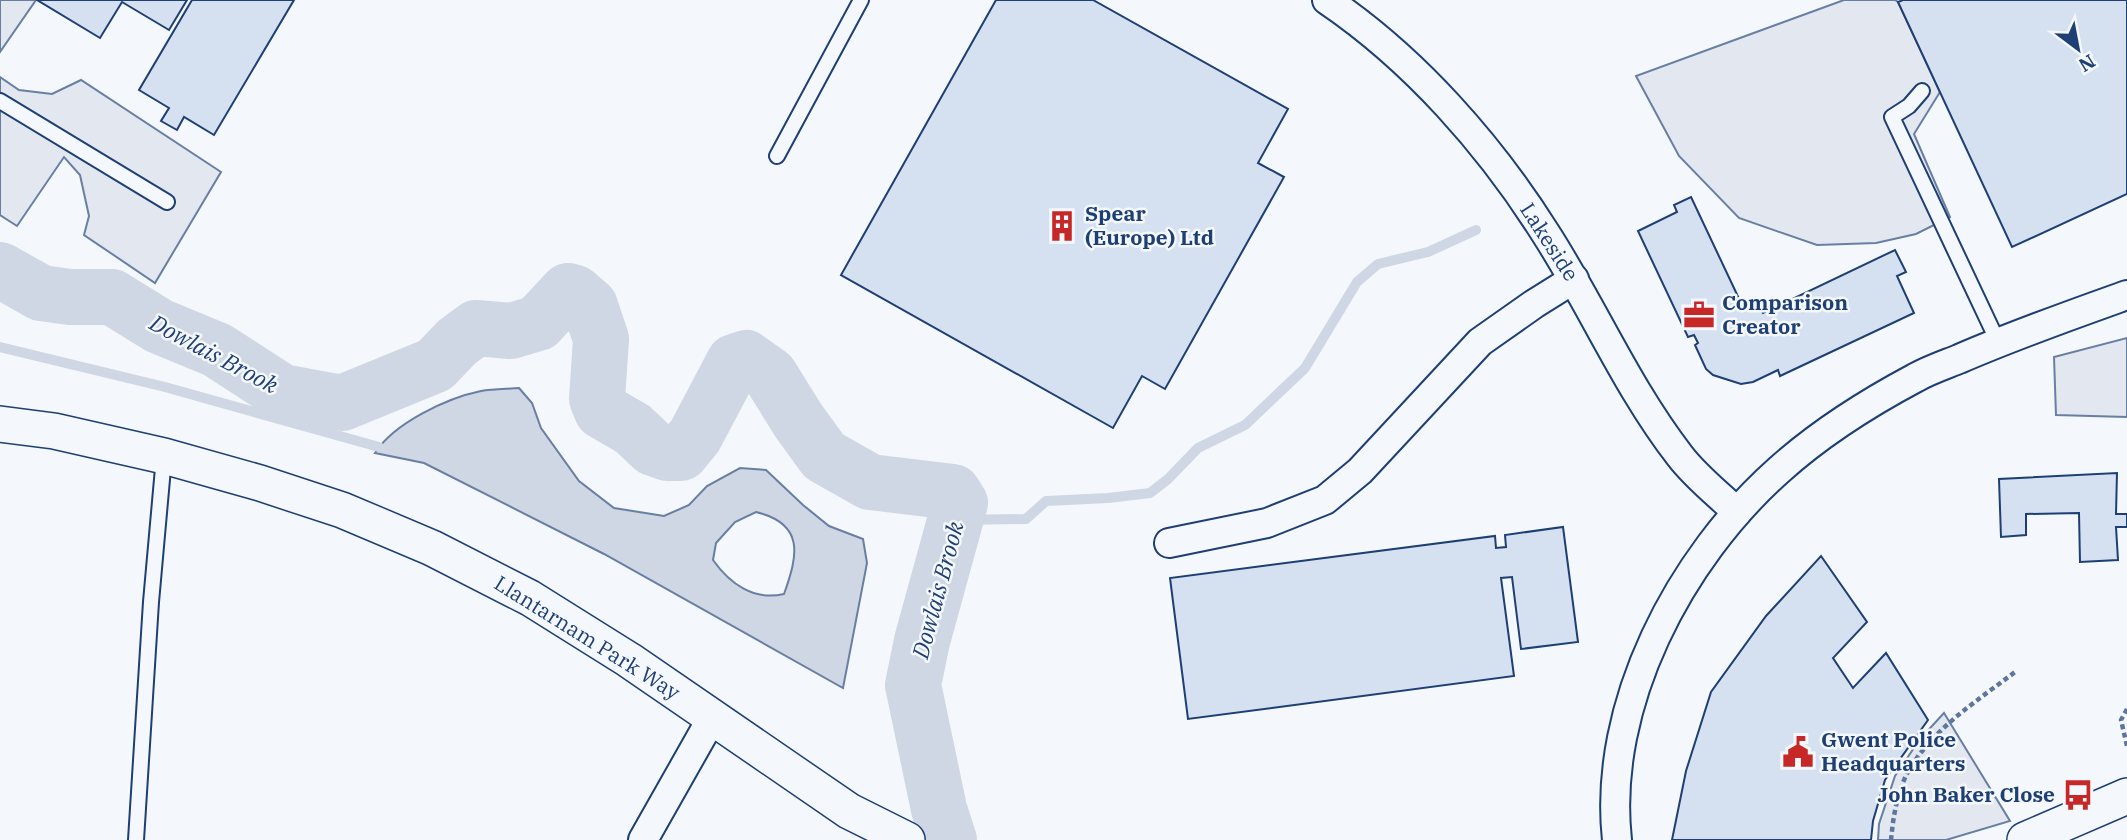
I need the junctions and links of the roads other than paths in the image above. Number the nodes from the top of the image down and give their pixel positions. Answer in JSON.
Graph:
{"nodes":[{"id":1,"x":861,"y":0,"type":"edge"},
{"id":2,"x":1327,"y":0,"type":"edge"},
{"id":3,"x":1922,"y":90,"type":"dead end"},
{"id":4,"x":0,"y":101,"type":"edge"},
{"id":5,"x":777,"y":156,"type":"dead end"},
{"id":6,"x":167,"y":202,"type":"dead end"},
{"id":7,"x":1574,"y":279,"type":"junction"},
{"id":8,"x":2127,"y":295,"type":"edge"},
{"id":9,"x":1998,"y":342,"type":"junction"},
{"id":10,"x":0,"y":424,"type":"edge"},
{"id":11,"x":164,"y":456,"type":"junction"},
{"id":12,"x":1737,"y":512,"type":"junction"},
{"id":13,"x":1168,"y":543,"type":"dead end"},
{"id":14,"x":712,"y":718,"type":"junction"},
{"id":15,"x":2127,"y":796,"type":"edge"},
{"id":16,"x":136,"y":840,"type":"edge"},
{"id":17,"x":643,"y":840,"type":"edge"},
{"id":18,"x":907,"y":840,"type":"edge"},
{"id":19,"x":1617,"y":840,"type":"edge"},
{"id":20,"x":2025,"y":840,"type":"edge"}],
"edges":[{"from":1,"to":5,"type":"lane"},
{"from":2,"to":7,"type":"street","name":"Lakeside"},
{"from":3,"to":9,"type":"lane"},
{"from":4,"to":6,"type":"lane"},
{"from":7,"to":12,"type":"street","name":"Lakeside"},
{"from":7,"to":13,"type":"street"},
{"from":8,"to":9,"type":"street"},
{"from":9,"to":12,"type":"street"},
{"from":10,"to":11,"type":"street","name":"Llantarnam Park Way"},
{"from":11,"to":14,"type":"street","name":"Llantarnam Park Way"},
{"from":11,"to":16,"type":"lane"},
{"from":12,"to":19,"type":"street"},
{"from":14,"to":17,"type":"street"},
{"from":14,"to":18,"type":"street","name":"Llantarnam Park Way"},
{"from":15,"to":20,"type":"street"}]}
